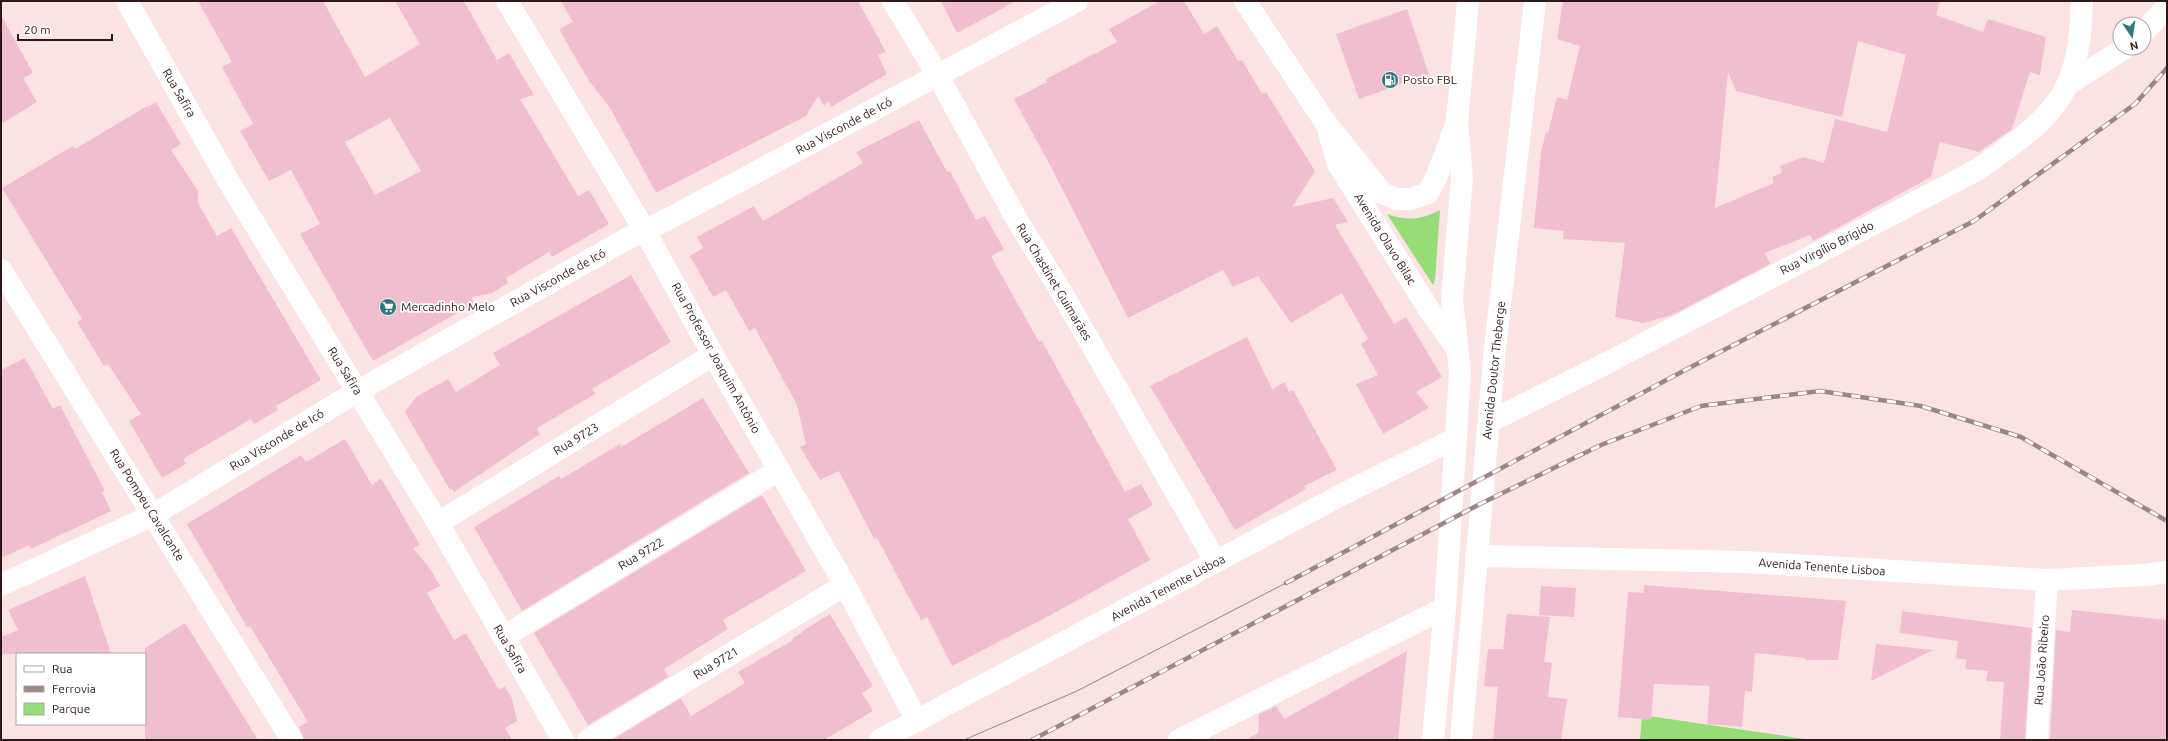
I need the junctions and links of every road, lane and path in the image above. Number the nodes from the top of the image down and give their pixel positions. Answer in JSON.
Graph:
{"nodes":[{"id":1,"x":127,"y":1,"type":"edge"},
{"id":2,"x":507,"y":1,"type":"edge"},
{"id":3,"x":892,"y":1,"type":"edge"},
{"id":4,"x":1077,"y":1,"type":"edge"},
{"id":5,"x":1245,"y":1,"type":"edge"},
{"id":6,"x":1468,"y":1,"type":"edge"},
{"id":7,"x":1535,"y":1,"type":"edge"},
{"id":8,"x":2082,"y":1,"type":"edge"},
{"id":9,"x":2167,"y":6,"type":"edge"},
{"id":10,"x":2152,"y":23,"type":"edge"},
{"id":11,"x":2112,"y":56,"type":"edge"},
{"id":12,"x":938,"y":76,"type":"junction"},
{"id":13,"x":2067,"y":85,"type":"junction"},
{"id":14,"x":1325,"y":122,"type":"junction"},
{"id":15,"x":1457,"y":122,"type":"junction"},
{"id":16,"x":645,"y":231,"type":"junction"},
{"id":17,"x":1,"y":270,"type":"edge"},
{"id":18,"x":1457,"y":349,"type":"junction"},
{"id":19,"x":713,"y":355,"type":"junction"},
{"id":20,"x":358,"y":391,"type":"junction"},
{"id":21,"x":1489,"y":422,"type":"junction"},
{"id":22,"x":1456,"y":438,"type":"junction"},
{"id":23,"x":779,"y":470,"type":"junction"},
{"id":24,"x":153,"y":515,"type":"junction"},
{"id":25,"x":438,"y":523,"type":"junction"},
{"id":26,"x":1476,"y":556,"type":"junction"},
{"id":27,"x":1216,"y":562,"type":"junction"},
{"id":28,"x":2167,"y":572,"type":"edge"},
{"id":29,"x":2145,"y":576,"type":"junction"},
{"id":30,"x":2047,"y":580,"type":"junction"},
{"id":31,"x":1,"y":585,"type":"edge"},
{"id":32,"x":845,"y":585,"type":"junction"},
{"id":33,"x":2167,"y":585,"type":"edge"},
{"id":34,"x":1445,"y":608,"type":"junction"},
{"id":35,"x":503,"y":637,"type":"junction"},
{"id":36,"x":917,"y":720,"type":"junction"},
{"id":37,"x":291,"y":740,"type":"edge"},
{"id":38,"x":563,"y":740,"type":"edge"},
{"id":39,"x":588,"y":740,"type":"edge"},
{"id":40,"x":880,"y":740,"type":"edge"},
{"id":41,"x":1179,"y":740,"type":"edge"},
{"id":42,"x":1432,"y":740,"type":"edge"},
{"id":43,"x":1460,"y":740,"type":"edge"},
{"id":44,"x":2037,"y":740,"type":"edge"}],
"edges":[{"from":1,"to":20,"type":"street","name":"Rua Safira"},
{"from":2,"to":16,"type":"street","name":"Rua Professor Joaquim Antônio"},
{"from":3,"to":12,"type":"street","name":"Rua Chastinet Guimarães"},
{"from":4,"to":12,"type":"street","name":"Rua Visconde de Icó"},
{"from":5,"to":14,"type":"street","name":"Avenida Olavo Bilac"},
{"from":6,"to":15,"type":"street"},
{"from":7,"to":21,"type":"street","name":"Avenida Doutor Theberge"},
{"from":8,"to":13,"type":"street","name":"Rua Virgílio Brígido"},
{"from":9,"to":10,"type":"street"},
{"from":11,"to":13,"type":"street"},
{"from":12,"to":16,"type":"street","name":"Rua Visconde de Icó"},
{"from":12,"to":27,"type":"street","name":"Rua Chastinet Guimarães"},
{"from":13,"to":21,"type":"street","name":"Rua Virgílio Brígido"},
{"from":14,"to":15,"type":"street","name":"Avenida Olavo Bilac"},
{"from":14,"to":18,"type":"street","name":"Avenida Olavo Bilac"},
{"from":15,"to":18,"type":"street"},
{"from":16,"to":19,"type":"street","name":"Rua Professor Joaquim Antônio"},
{"from":16,"to":20,"type":"street","name":"Rua Visconde de Icó"},
{"from":17,"to":24,"type":"street","name":"Rua Pompeu Cavalcante"},
{"from":18,"to":22,"type":"street"},
{"from":19,"to":23,"type":"street","name":"Rua Professor Joaquim Antônio"},
{"from":19,"to":25,"type":"street","name":"Rua 9723"},
{"from":20,"to":24,"type":"street","name":"Rua Visconde de Icó"},
{"from":20,"to":25,"type":"street","name":"Rua Safira"},
{"from":21,"to":26,"type":"street","name":"Avenida Doutor Theberge"},
{"from":22,"to":27,"type":"street","name":"Avenida Tenente Lisboa"},
{"from":22,"to":34,"type":"street"},
{"from":23,"to":32,"type":"street","name":"Rua Professor Joaquim Antônio"},
{"from":23,"to":35,"type":"street","name":"Rua 9722"},
{"from":24,"to":31,"type":"street","name":"Rua Visconde de Icó"},
{"from":24,"to":37,"type":"street","name":"Rua Pompeu Cavalcante"},
{"from":25,"to":35,"type":"street","name":"Rua Safira"},
{"from":26,"to":30,"type":"street","name":"Avenida Tenente Lisboa"},
{"from":26,"to":43,"type":"street","name":"Avenida Doutor Theberge"},
{"from":27,"to":36,"type":"street","name":"Avenida Tenente Lisboa"},
{"from":28,"to":29,"type":"street","name":"Avenida Tenente Lisboa"},
{"from":29,"to":30,"type":"street","name":"Avenida Tenente Lisboa"},
{"from":29,"to":33,"type":"street"},
{"from":30,"to":44,"type":"street","name":"Rua João Ribeiro"},
{"from":32,"to":36,"type":"street","name":"Rua Professor Joaquim Antônio"},
{"from":32,"to":39,"type":"street","name":"Rua 9721"},
{"from":34,"to":41,"type":"street"},
{"from":34,"to":42,"type":"street"},
{"from":35,"to":38,"type":"street","name":"Rua Safira"},
{"from":36,"to":40,"type":"street","name":"Avenida Tenente Lisboa"}]}
